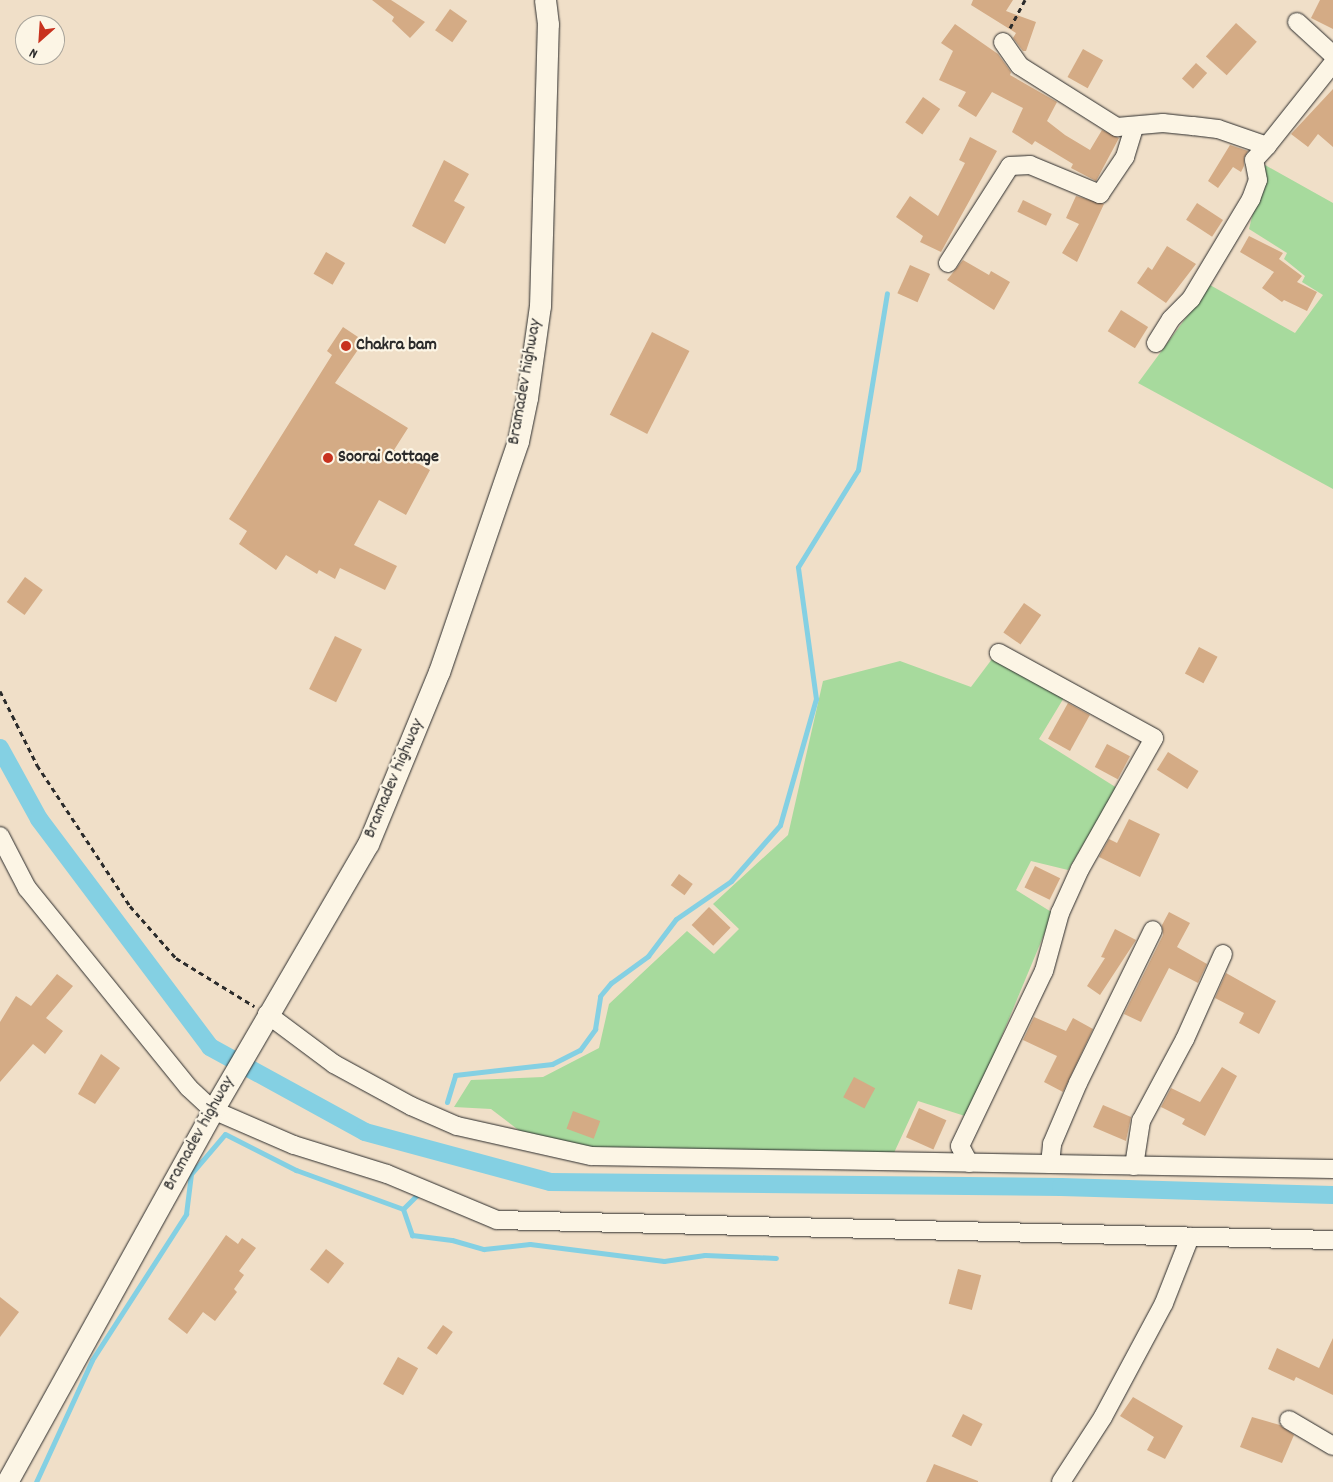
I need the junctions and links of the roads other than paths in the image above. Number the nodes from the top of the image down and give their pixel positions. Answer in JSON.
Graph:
{"nodes":[{"id":1,"x":545,"y":0,"type":"edge"},
{"id":2,"x":1297,"y":22,"type":"dead end"},
{"id":3,"x":1003,"y":42,"type":"road end"},
{"id":4,"x":1333,"y":55,"type":"edge"},
{"id":5,"x":1333,"y":63,"type":"edge"},
{"id":6,"x":1134,"y":128,"type":"junction"},
{"id":7,"x":1267,"y":146,"type":"junction"},
{"id":8,"x":948,"y":263,"type":"dead end"},
{"id":9,"x":1156,"y":343,"type":"dead end"},
{"id":10,"x":999,"y":653,"type":"dead end"},
{"id":11,"x":0,"y":836,"type":"edge"},
{"id":12,"x":1153,"y":930,"type":"dead end"},
{"id":13,"x":1223,"y":954,"type":"dead end"},
{"id":14,"x":265,"y":1019,"type":"junction"},
{"id":15,"x":215,"y":1106,"type":"junction"},
{"id":16,"x":970,"y":1163,"type":"junction"},
{"id":17,"x":1050,"y":1164,"type":"junction"},
{"id":18,"x":1134,"y":1166,"type":"junction"},
{"id":19,"x":1333,"y":1169,"type":"edge"},
{"id":20,"x":1190,"y":1236,"type":"junction"},
{"id":21,"x":1333,"y":1240,"type":"edge"},
{"id":22,"x":1288,"y":1420,"type":"dead end"},
{"id":23,"x":1333,"y":1446,"type":"edge"},
{"id":24,"x":7,"y":1482,"type":"edge"},
{"id":25,"x":1061,"y":1482,"type":"edge"}],
"edges":[{"from":1,"to":14,"type":"street","name":"Bramadev highway"},
{"from":2,"to":4,"type":"street"},
{"from":3,"to":6,"type":"street"},
{"from":5,"to":7,"type":"street"},
{"from":6,"to":7,"type":"street"},
{"from":6,"to":8,"type":"street"},
{"from":7,"to":9,"type":"street"},
{"from":10,"to":16,"type":"street"},
{"from":11,"to":15,"type":"street"},
{"from":12,"to":17,"type":"street"},
{"from":13,"to":18,"type":"street"},
{"from":14,"to":15,"type":"street","name":"Bramadev highway"},
{"from":14,"to":16,"type":"street"},
{"from":15,"to":20,"type":"street"},
{"from":15,"to":24,"type":"street","name":"Bramadev highway"},
{"from":16,"to":17,"type":"street"},
{"from":17,"to":18,"type":"street"},
{"from":18,"to":19,"type":"street"},
{"from":20,"to":21,"type":"street"},
{"from":20,"to":25,"type":"street"},
{"from":22,"to":23,"type":"street"}]}
